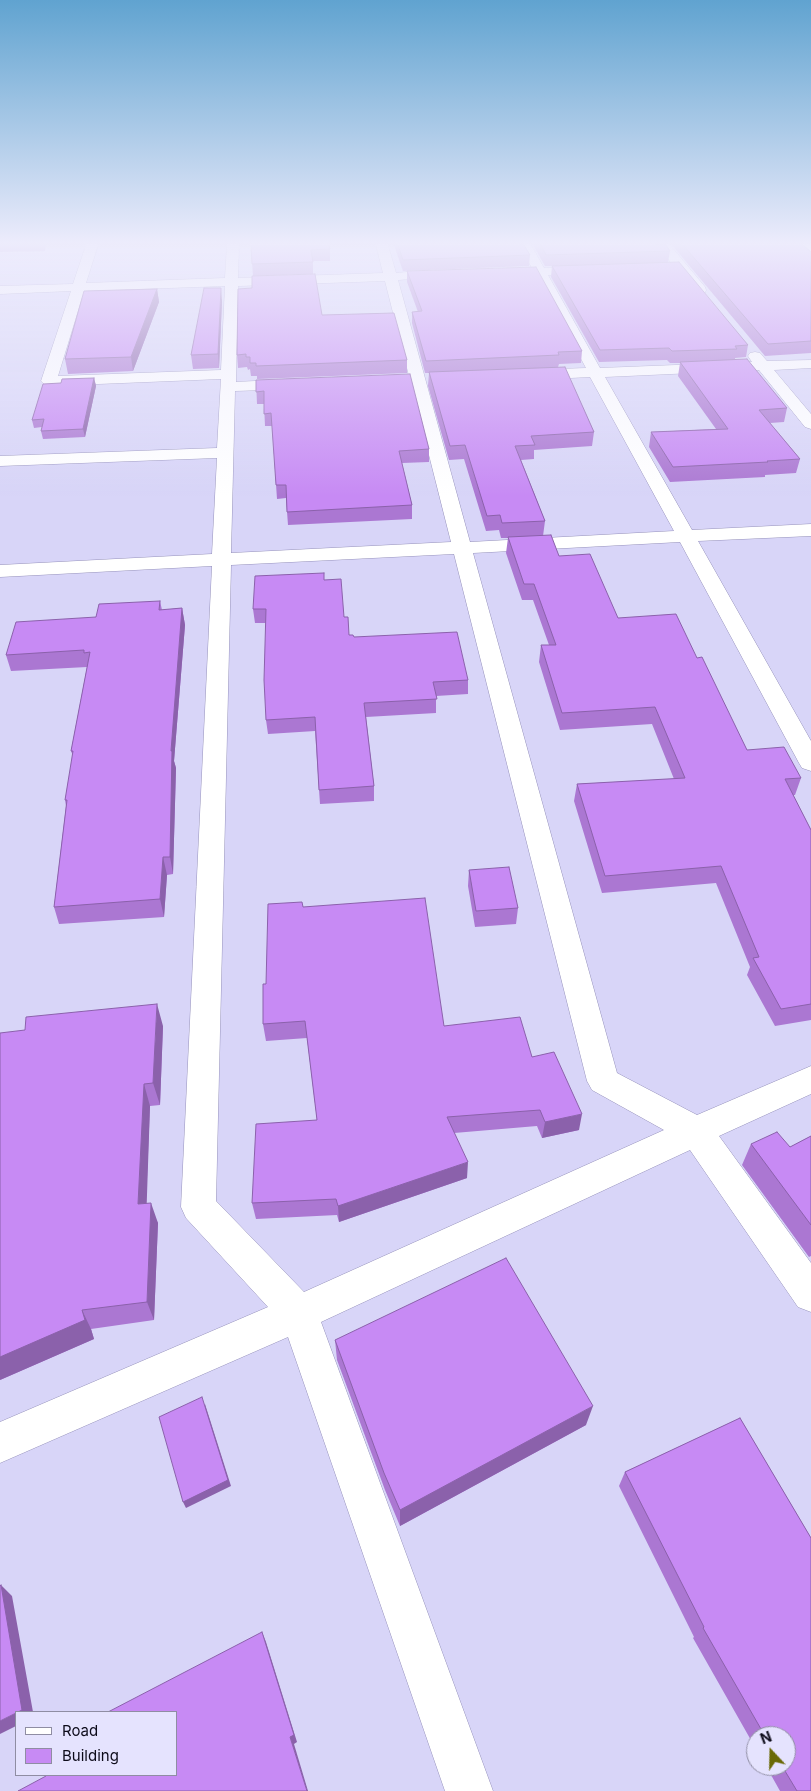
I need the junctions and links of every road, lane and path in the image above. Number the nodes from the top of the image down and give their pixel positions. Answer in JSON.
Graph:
{"nodes":[{"id":1,"x":66,"y":329,"type":"edge"},
{"id":2,"x":230,"y":329,"type":"edge"},
{"id":3,"x":406,"y":329,"type":"edge"},
{"id":4,"x":571,"y":329,"type":"edge"},
{"id":5,"x":744,"y":343,"type":"edge"},
{"id":6,"x":811,"y":364,"type":"edge"},
{"id":7,"x":762,"y":366,"type":"junction"},
{"id":8,"x":595,"y":372,"type":"junction"},
{"id":9,"x":516,"y":375,"type":"edge"},
{"id":10,"x":228,"y":380,"type":"junction"},
{"id":11,"x":307,"y":384,"type":"edge"},
{"id":12,"x":811,"y":424,"type":"edge"},
{"id":13,"x":225,"y":454,"type":"junction"},
{"id":14,"x":0,"y":461,"type":"edge"},
{"id":15,"x":811,"y":530,"type":"edge"},
{"id":16,"x":686,"y":537,"type":"junction"},
{"id":17,"x":462,"y":548,"type":"junction"},
{"id":18,"x":222,"y":560,"type":"junction"},
{"id":19,"x":0,"y":571,"type":"edge"},
{"id":20,"x":811,"y":763,"type":"edge"},
{"id":21,"x":811,"y":1079,"type":"edge"},
{"id":22,"x":696,"y":1131,"type":"junction"},
{"id":23,"x":811,"y":1294,"type":"edge"},
{"id":24,"x":299,"y":1313,"type":"junction"},
{"id":25,"x":0,"y":1443,"type":"edge"},
{"id":26,"x":469,"y":1791,"type":"edge"}],
"edges":[{"from":1,"to":10,"type":"street"},
{"from":2,"to":10,"type":"street"},
{"from":3,"to":17,"type":"street"},
{"from":4,"to":8,"type":"street"},
{"from":5,"to":7,"type":"street"},
{"from":6,"to":7,"type":"street"},
{"from":7,"to":8,"type":"street"},
{"from":7,"to":12,"type":"street"},
{"from":8,"to":9,"type":"street"},
{"from":8,"to":16,"type":"street"},
{"from":10,"to":11,"type":"street"},
{"from":10,"to":13,"type":"street"},
{"from":13,"to":14,"type":"street"},
{"from":13,"to":18,"type":"street"},
{"from":15,"to":16,"type":"street"},
{"from":16,"to":17,"type":"street"},
{"from":16,"to":20,"type":"street"},
{"from":17,"to":18,"type":"street"},
{"from":17,"to":22,"type":"street"},
{"from":18,"to":19,"type":"street"},
{"from":18,"to":24,"type":"street"},
{"from":21,"to":22,"type":"street"},
{"from":22,"to":23,"type":"street"},
{"from":22,"to":24,"type":"street"},
{"from":24,"to":25,"type":"street"},
{"from":24,"to":26,"type":"street"}]}
